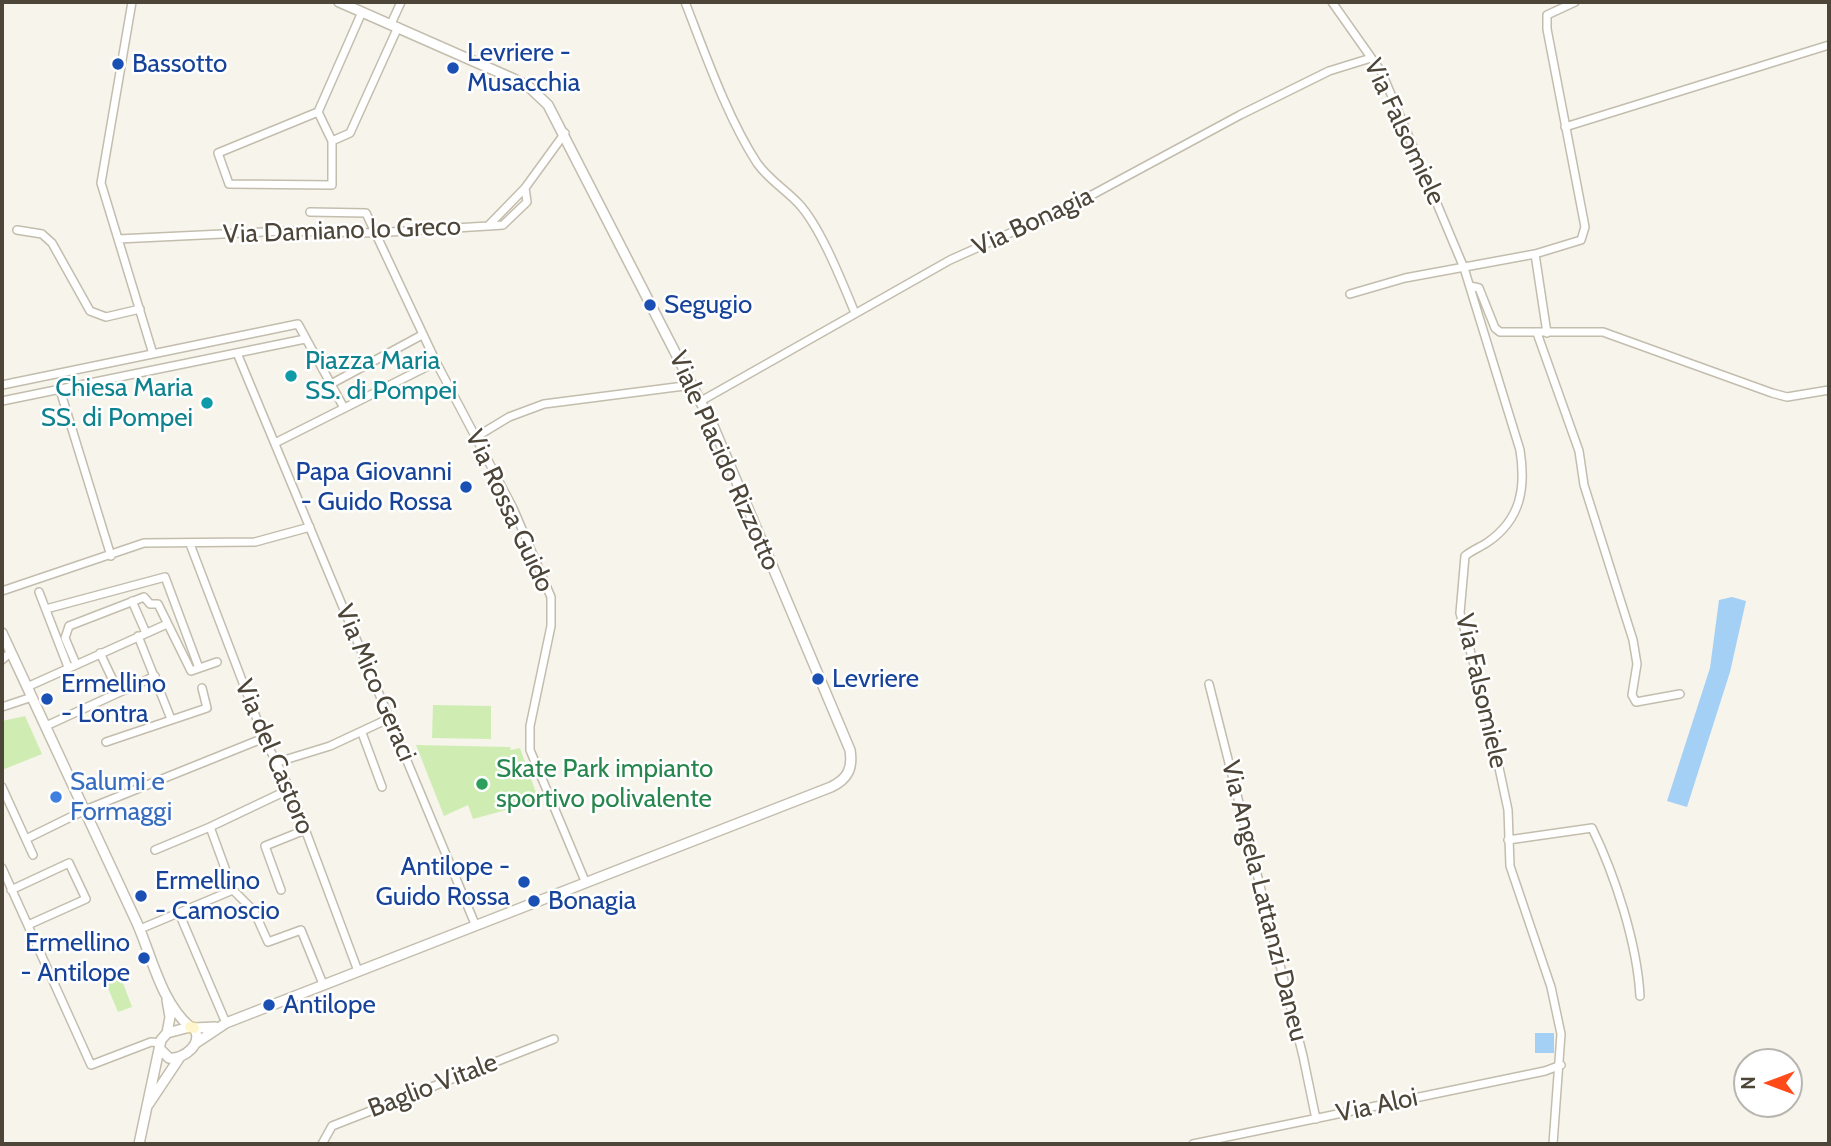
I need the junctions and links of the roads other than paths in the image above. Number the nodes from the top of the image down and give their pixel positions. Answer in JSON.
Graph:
{"nodes":[{"id":1,"x":132,"y":2,"type":"edge"},
{"id":2,"x":339,"y":2,"type":"edge"},
{"id":3,"x":401,"y":2,"type":"edge"},
{"id":4,"x":685,"y":2,"type":"edge"},
{"id":5,"x":1332,"y":2,"type":"edge"},
{"id":6,"x":1575,"y":2,"type":"edge"},
{"id":7,"x":362,"y":12,"type":"junction"},
{"id":8,"x":394,"y":26,"type":"junction"},
{"id":9,"x":1829,"y":45,"type":"edge"},
{"id":10,"x":1371,"y":58,"type":"junction"},
{"id":11,"x":318,"y":111,"type":"junction"},
{"id":12,"x":1565,"y":127,"type":"junction"},
{"id":13,"x":565,"y":133,"type":"junction"},
{"id":14,"x":332,"y":141,"type":"junction"},
{"id":15,"x":310,"y":212,"type":"dead end"},
{"id":16,"x":17,"y":230,"type":"dead end"},
{"id":17,"x":373,"y":233,"type":"junction"},
{"id":18,"x":118,"y":239,"type":"junction"},
{"id":19,"x":1535,"y":254,"type":"junction"},
{"id":20,"x":1464,"y":268,"type":"junction"},
{"id":21,"x":1470,"y":286,"type":"junction"},
{"id":22,"x":1350,"y":294,"type":"dead end"},
{"id":23,"x":140,"y":309,"type":"junction"},
{"id":24,"x":855,"y":313,"type":"junction"},
{"id":25,"x":1537,"y":333,"type":"junction"},
{"id":26,"x":1547,"y":333,"type":"junction"},
{"id":27,"x":422,"y":335,"type":"junction"},
{"id":28,"x":306,"y":339,"type":"junction"},
{"id":29,"x":237,"y":353,"type":"junction"},
{"id":30,"x":153,"y":354,"type":"junction"},
{"id":31,"x":436,"y":362,"type":"junction"},
{"id":32,"x":2,"y":384,"type":"edge"},
{"id":33,"x":331,"y":384,"type":"junction"},
{"id":34,"x":692,"y":385,"type":"junction"},
{"id":35,"x":60,"y":390,"type":"junction"},
{"id":36,"x":1829,"y":390,"type":"edge"},
{"id":37,"x":2,"y":401,"type":"edge"},
{"id":38,"x":701,"y":401,"type":"junction"},
{"id":39,"x":344,"y":408,"type":"junction"},
{"id":40,"x":476,"y":437,"type":"junction"},
{"id":41,"x":275,"y":443,"type":"junction"},
{"id":42,"x":310,"y":527,"type":"junction"},
{"id":43,"x":190,"y":544,"type":"junction"},
{"id":44,"x":111,"y":556,"type":"junction"},
{"id":45,"x":140,"y":584,"type":"junction"},
{"id":46,"x":2,"y":591,"type":"edge"},
{"id":47,"x":39,"y":592,"type":"dead end"},
{"id":48,"x":144,"y":597,"type":"junction"},
{"id":49,"x":173,"y":598,"type":"junction"},
{"id":50,"x":132,"y":601,"type":"junction"},
{"id":51,"x":158,"y":604,"type":"junction"},
{"id":52,"x":46,"y":609,"type":"junction"},
{"id":53,"x":167,"y":624,"type":"junction"},
{"id":54,"x":2,"y":633,"type":"edge"},
{"id":55,"x":142,"y":634,"type":"junction"},
{"id":56,"x":11,"y":652,"type":"junction"},
{"id":57,"x":100,"y":653,"type":"junction"},
{"id":58,"x":2,"y":660,"type":"edge"},
{"id":59,"x":217,"y":662,"type":"dead end"},
{"id":60,"x":72,"y":665,"type":"junction"},
{"id":61,"x":199,"y":668,"type":"junction"},
{"id":62,"x":155,"y":676,"type":"junction"},
{"id":63,"x":1209,"y":684,"type":"dead end"},
{"id":64,"x":27,"y":687,"type":"junction"},
{"id":65,"x":202,"y":688,"type":"dead end"},
{"id":66,"x":118,"y":691,"type":"junction"},
{"id":67,"x":1680,"y":694,"type":"dead end"},
{"id":68,"x":32,"y":697,"type":"junction"},
{"id":69,"x":2,"y":707,"type":"edge"},
{"id":70,"x":390,"y":718,"type":"junction"},
{"id":71,"x":171,"y":719,"type":"junction"},
{"id":72,"x":46,"y":726,"type":"junction"},
{"id":73,"x":362,"y":733,"type":"junction"},
{"id":74,"x":264,"y":738,"type":"junction"},
{"id":75,"x":106,"y":742,"type":"dead end"},
{"id":76,"x":278,"y":762,"type":"junction"},
{"id":77,"x":2,"y":787,"type":"edge"},
{"id":78,"x":382,"y":787,"type":"dead end"},
{"id":79,"x":290,"y":789,"type":"junction"},
{"id":80,"x":85,"y":810,"type":"junction"},
{"id":81,"x":210,"y":827,"type":"junction"},
{"id":82,"x":305,"y":830,"type":"junction"},
{"id":83,"x":26,"y":839,"type":"junction"},
{"id":84,"x":1508,"y":840,"type":"junction"},
{"id":85,"x":155,"y":850,"type":"dead end"},
{"id":86,"x":33,"y":855,"type":"dead end"},
{"id":87,"x":2,"y":868,"type":"edge"},
{"id":88,"x":584,"y":881,"type":"junction"},
{"id":89,"x":11,"y":890,"type":"junction"},
{"id":90,"x":233,"y":890,"type":"junction"},
{"id":91,"x":281,"y":890,"type":"dead end"},
{"id":92,"x":179,"y":913,"type":"junction"},
{"id":93,"x":475,"y":924,"type":"junction"},
{"id":94,"x":27,"y":925,"type":"junction"},
{"id":95,"x":140,"y":929,"type":"junction"},
{"id":96,"x":358,"y":971,"type":"junction"},
{"id":97,"x":323,"y":984,"type":"junction"},
{"id":98,"x":167,"y":995,"type":"junction"},
{"id":99,"x":1640,"y":996,"type":"dead end"},
{"id":100,"x":226,"y":1023,"type":"junction"},
{"id":101,"x":215,"y":1027,"type":"junction"},
{"id":102,"x":192,"y":1028,"type":"junction"},
{"id":103,"x":167,"y":1033,"type":"junction"},
{"id":104,"x":555,"y":1039,"type":"dead end"},
{"id":105,"x":196,"y":1043,"type":"junction"},
{"id":106,"x":160,"y":1046,"type":"junction"},
{"id":107,"x":180,"y":1057,"type":"junction"},
{"id":108,"x":1560,"y":1065,"type":"junction"},
{"id":109,"x":147,"y":1107,"type":"junction"},
{"id":110,"x":1316,"y":1119,"type":"junction"},
{"id":111,"x":139,"y":1144,"type":"edge"},
{"id":112,"x":322,"y":1144,"type":"edge"},
{"id":113,"x":1193,"y":1144,"type":"edge"},
{"id":114,"x":1553,"y":1144,"type":"edge"}],
"edges":[{"from":1,"to":18,"type":"street"},
{"from":2,"to":7,"type":"street","name":"Viale Placido Rizzotto"},
{"from":3,"to":8,"type":"street"},
{"from":4,"to":24,"type":"street"},
{"from":5,"to":10,"type":"street","name":"Via Falsomiele"},
{"from":6,"to":12,"type":"street"},
{"from":7,"to":8,"type":"street","name":"Viale Placido Rizzotto"},
{"from":7,"to":11,"type":"street"},
{"from":8,"to":13,"type":"street","name":"Viale Placido Rizzotto"},
{"from":8,"to":14,"type":"street"},
{"from":9,"to":12,"type":"street"},
{"from":10,"to":20,"type":"street","name":"Via Falsomiele"},
{"from":10,"to":24,"type":"street","name":"Via Bonagia"},
{"from":11,"to":14,"type":"street"},
{"from":11,"to":14,"type":"street"},
{"from":12,"to":19,"type":"street"},
{"from":13,"to":17,"type":"street","name":"Via Damiano lo Greco"},
{"from":13,"to":34,"type":"street","name":"Viale Placido Rizzotto"},
{"from":15,"to":17,"type":"street"},
{"from":16,"to":23,"type":"street"},
{"from":17,"to":18,"type":"street","name":"Via Damiano lo Greco"},
{"from":17,"to":27,"type":"street","name":"Via Rossa Guido"},
{"from":18,"to":23,"type":"street"},
{"from":19,"to":20,"type":"street"},
{"from":19,"to":26,"type":"street"},
{"from":20,"to":21,"type":"street","name":"Via Falsomiele"},
{"from":20,"to":22,"type":"street"},
{"from":21,"to":25,"type":"street"},
{"from":21,"to":84,"type":"street","name":"Via Falsomiele"},
{"from":23,"to":30,"type":"street"},
{"from":24,"to":38,"type":"street","name":"Via Bonagia"},
{"from":25,"to":26,"type":"street"},
{"from":25,"to":67,"type":"street"},
{"from":26,"to":36,"type":"street"},
{"from":27,"to":31,"type":"street","name":"Via Rossa Guido"},
{"from":27,"to":33,"type":"street"},
{"from":28,"to":29,"type":"street"},
{"from":28,"to":30,"type":"street"},
{"from":28,"to":33,"type":"street"},
{"from":29,"to":35,"type":"street"},
{"from":29,"to":41,"type":"street","name":"Via Mico Geraci"},
{"from":30,"to":32,"type":"street"},
{"from":31,"to":39,"type":"street"},
{"from":31,"to":40,"type":"street","name":"Via Rossa Guido"},
{"from":33,"to":39,"type":"street"},
{"from":34,"to":38,"type":"street","name":"Viale Placido Rizzotto"},
{"from":34,"to":40,"type":"street"},
{"from":35,"to":37,"type":"street"},
{"from":35,"to":44,"type":"street"},
{"from":38,"to":88,"type":"street","name":"Viale Placido Rizzotto"},
{"from":39,"to":41,"type":"street"},
{"from":40,"to":88,"type":"street","name":"Via Rossa Guido"},
{"from":41,"to":42,"type":"street","name":"Via Mico Geraci"},
{"from":42,"to":43,"type":"street"},
{"from":42,"to":70,"type":"street","name":"Via Mico Geraci"},
{"from":43,"to":44,"type":"street"},
{"from":43,"to":74,"type":"street","name":"Via del Castoro"},
{"from":44,"to":46,"type":"street"},
{"from":45,"to":48,"type":"street"},
{"from":45,"to":49,"type":"street"},
{"from":45,"to":52,"type":"street"},
{"from":47,"to":52,"type":"street"},
{"from":48,"to":50,"type":"street"},
{"from":48,"to":51,"type":"street"},
{"from":49,"to":51,"type":"street"},
{"from":49,"to":61,"type":"street"},
{"from":50,"to":55,"type":"street"},
{"from":50,"to":60,"type":"street"},
{"from":51,"to":53,"type":"street"},
{"from":52,"to":60,"type":"street"},
{"from":53,"to":55,"type":"street"},
{"from":53,"to":61,"type":"street"},
{"from":54,"to":56,"type":"street"},
{"from":55,"to":57,"type":"street"},
{"from":55,"to":62,"type":"street"},
{"from":56,"to":58,"type":"street"},
{"from":56,"to":64,"type":"street"},
{"from":57,"to":60,"type":"street"},
{"from":57,"to":66,"type":"street"},
{"from":59,"to":61,"type":"street"},
{"from":60,"to":64,"type":"street"},
{"from":62,"to":66,"type":"street"},
{"from":62,"to":71,"type":"street"},
{"from":63,"to":110,"type":"street","name":"Via Angela Lattanzi Daneu"},
{"from":64,"to":68,"type":"street"},
{"from":65,"to":71,"type":"street"},
{"from":66,"to":72,"type":"street"},
{"from":68,"to":69,"type":"street"},
{"from":68,"to":72,"type":"street"},
{"from":70,"to":73,"type":"street"},
{"from":70,"to":93,"type":"street","name":"Via Mico Geraci"},
{"from":71,"to":75,"type":"street"},
{"from":72,"to":80,"type":"street"},
{"from":73,"to":76,"type":"street"},
{"from":73,"to":78,"type":"street"},
{"from":74,"to":76,"type":"street","name":"Via del Castoro"},
{"from":74,"to":80,"type":"street"},
{"from":76,"to":79,"type":"street","name":"Via del Castoro"},
{"from":77,"to":83,"type":"street"},
{"from":79,"to":81,"type":"street"},
{"from":79,"to":82,"type":"street","name":"Via del Castoro"},
{"from":80,"to":83,"type":"street"},
{"from":80,"to":95,"type":"street"},
{"from":81,"to":85,"type":"street"},
{"from":81,"to":90,"type":"street"},
{"from":82,"to":91,"type":"street"},
{"from":82,"to":96,"type":"street","name":"Via del Castoro"},
{"from":83,"to":86,"type":"street"},
{"from":84,"to":99,"type":"street"},
{"from":84,"to":108,"type":"street","name":"Via Falsomiele"},
{"from":87,"to":89,"type":"street"},
{"from":88,"to":93,"type":"street"},
{"from":89,"to":94,"type":"street"},
{"from":89,"to":94,"type":"street"},
{"from":90,"to":92,"type":"street"},
{"from":90,"to":97,"type":"street"},
{"from":92,"to":95,"type":"street"},
{"from":92,"to":100,"type":"street"},
{"from":93,"to":96,"type":"street"},
{"from":94,"to":106,"type":"street"},
{"from":95,"to":98,"type":"street"},
{"from":96,"to":97,"type":"street"},
{"from":97,"to":100,"type":"street"},
{"from":98,"to":102,"type":"street"},
{"from":98,"to":103,"type":"street"},
{"from":100,"to":101,"type":"street"},
{"from":101,"to":102,"type":"street"},
{"from":101,"to":105,"type":"street"},
{"from":102,"to":103,"type":"street"},
{"from":102,"to":105,"type":"street"},
{"from":103,"to":106,"type":"street"},
{"from":104,"to":112,"type":"street","name":"Baglio Vitale"},
{"from":105,"to":107,"type":"street"},
{"from":106,"to":107,"type":"street"},
{"from":106,"to":109,"type":"street"},
{"from":107,"to":109,"type":"street"},
{"from":108,"to":110,"type":"street","name":"Via Aloi"},
{"from":108,"to":114,"type":"street","name":"Via Falsomiele"},
{"from":109,"to":111,"type":"street"},
{"from":110,"to":113,"type":"street","name":"Via Aloi"}]}
